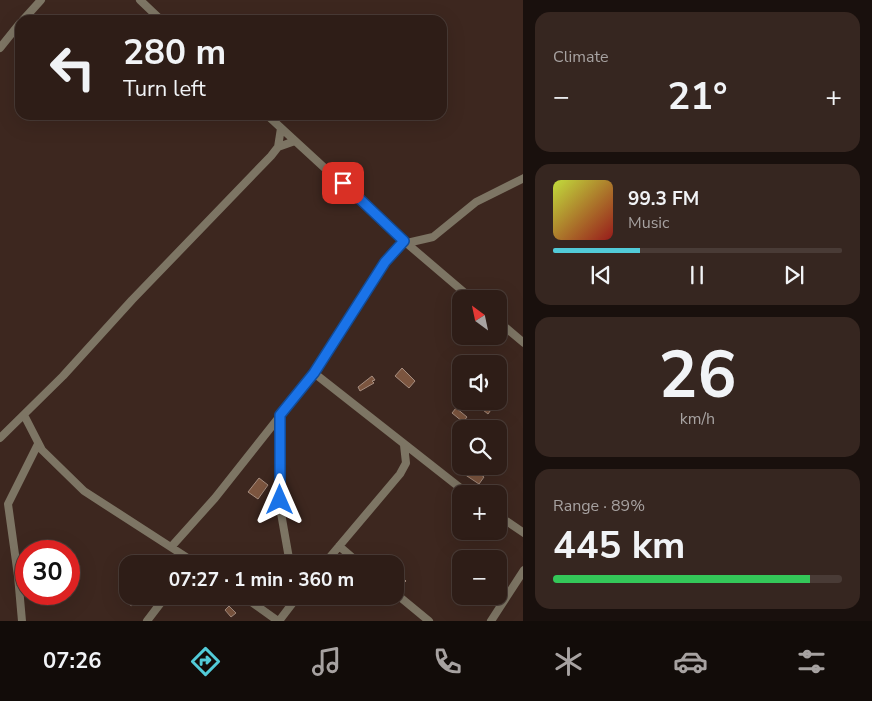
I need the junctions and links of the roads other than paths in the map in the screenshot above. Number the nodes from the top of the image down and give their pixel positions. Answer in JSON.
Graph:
{"nodes":[{"id":1,"x":41,"y":0,"type":"edge"},
{"id":2,"x":140,"y":0,"type":"edge"},
{"id":3,"x":28,"y":15,"type":"edge"},
{"id":4,"x":156,"y":15,"type":"edge"},
{"id":5,"x":15,"y":29,"type":"edge"},
{"id":6,"x":0,"y":48,"type":"edge"},
{"id":7,"x":272,"y":120,"type":"edge"},
{"id":8,"x":281,"y":128,"type":"junction"},
{"id":9,"x":295,"y":140,"type":"junction"},
{"id":10,"x":278,"y":147,"type":"junction"},
{"id":11,"x":523,"y":178,"type":"edge"},
{"id":12,"x":406,"y":242,"type":"junction"},
{"id":13,"x":462,"y":290,"type":"edge"},
{"id":14,"x":508,"y":330,"type":"edge"},
{"id":15,"x":523,"y":343,"type":"edge"},
{"id":16,"x":314,"y":373,"type":"junction"},
{"id":17,"x":24,"y":415,"type":"junction"},
{"id":18,"x":280,"y":415,"type":"junction"},
{"id":19,"x":0,"y":438,"type":"edge"},
{"id":20,"x":38,"y":444,"type":"junction"},
{"id":21,"x":403,"y":444,"type":"junction"},
{"id":22,"x":424,"y":462,"type":"junction"},
{"id":23,"x":406,"y":463,"type":"junction"},
{"id":24,"x":456,"y":485,"type":"edge"},
{"id":25,"x":507,"y":521,"type":"edge"},
{"id":26,"x":521,"y":530,"type":"edge"},
{"id":27,"x":172,"y":546,"type":"junction"},
{"id":28,"x":339,"y":546,"type":"junction"},
{"id":29,"x":183,"y":555,"type":"edge"},
{"id":30,"x":288,"y":555,"type":"edge"},
{"id":31,"x":332,"y":555,"type":"edge"},
{"id":32,"x":350,"y":555,"type":"edge"},
{"id":33,"x":523,"y":570,"type":"edge"},
{"id":34,"x":404,"y":600,"type":"edge"},
{"id":35,"x":159,"y":605,"type":"edge"},
{"id":36,"x":256,"y":605,"type":"edge"},
{"id":37,"x":291,"y":605,"type":"edge"},
{"id":38,"x":22,"y":621,"type":"edge"},
{"id":39,"x":147,"y":621,"type":"edge"},
{"id":40,"x":278,"y":621,"type":"edge"},
{"id":41,"x":429,"y":621,"type":"edge"},
{"id":42,"x":492,"y":621,"type":"edge"}],
"edges":[{"from":1,"to":3,"type":"street"},
{"from":2,"to":4,"type":"street"},
{"from":5,"to":6,"type":"street"},
{"from":7,"to":8,"type":"street"},
{"from":8,"to":9,"type":"street"},
{"from":8,"to":10,"type":"street"},
{"from":9,"to":10,"type":"street"},
{"from":9,"to":12,"type":"street"},
{"from":10,"to":17,"type":"street"},
{"from":11,"to":12,"type":"street"},
{"from":12,"to":13,"type":"street"},
{"from":12,"to":16,"type":"street"},
{"from":14,"to":15,"type":"street"},
{"from":16,"to":18,"type":"street"},
{"from":16,"to":21,"type":"street"},
{"from":17,"to":19,"type":"street"},
{"from":17,"to":20,"type":"street"},
{"from":18,"to":27,"type":"street"},
{"from":18,"to":30,"type":"street"},
{"from":20,"to":27,"type":"street"},
{"from":20,"to":38,"type":"street"},
{"from":21,"to":22,"type":"street"},
{"from":21,"to":23,"type":"street"},
{"from":22,"to":23,"type":"street"},
{"from":22,"to":24,"type":"street"},
{"from":23,"to":28,"type":"street"},
{"from":25,"to":26,"type":"street"},
{"from":27,"to":29,"type":"street"},
{"from":28,"to":31,"type":"street"},
{"from":28,"to":32,"type":"street"},
{"from":33,"to":42,"type":"street"},
{"from":34,"to":41,"type":"street"},
{"from":35,"to":39,"type":"street"},
{"from":36,"to":40,"type":"street"},
{"from":37,"to":40,"type":"street"}]}
